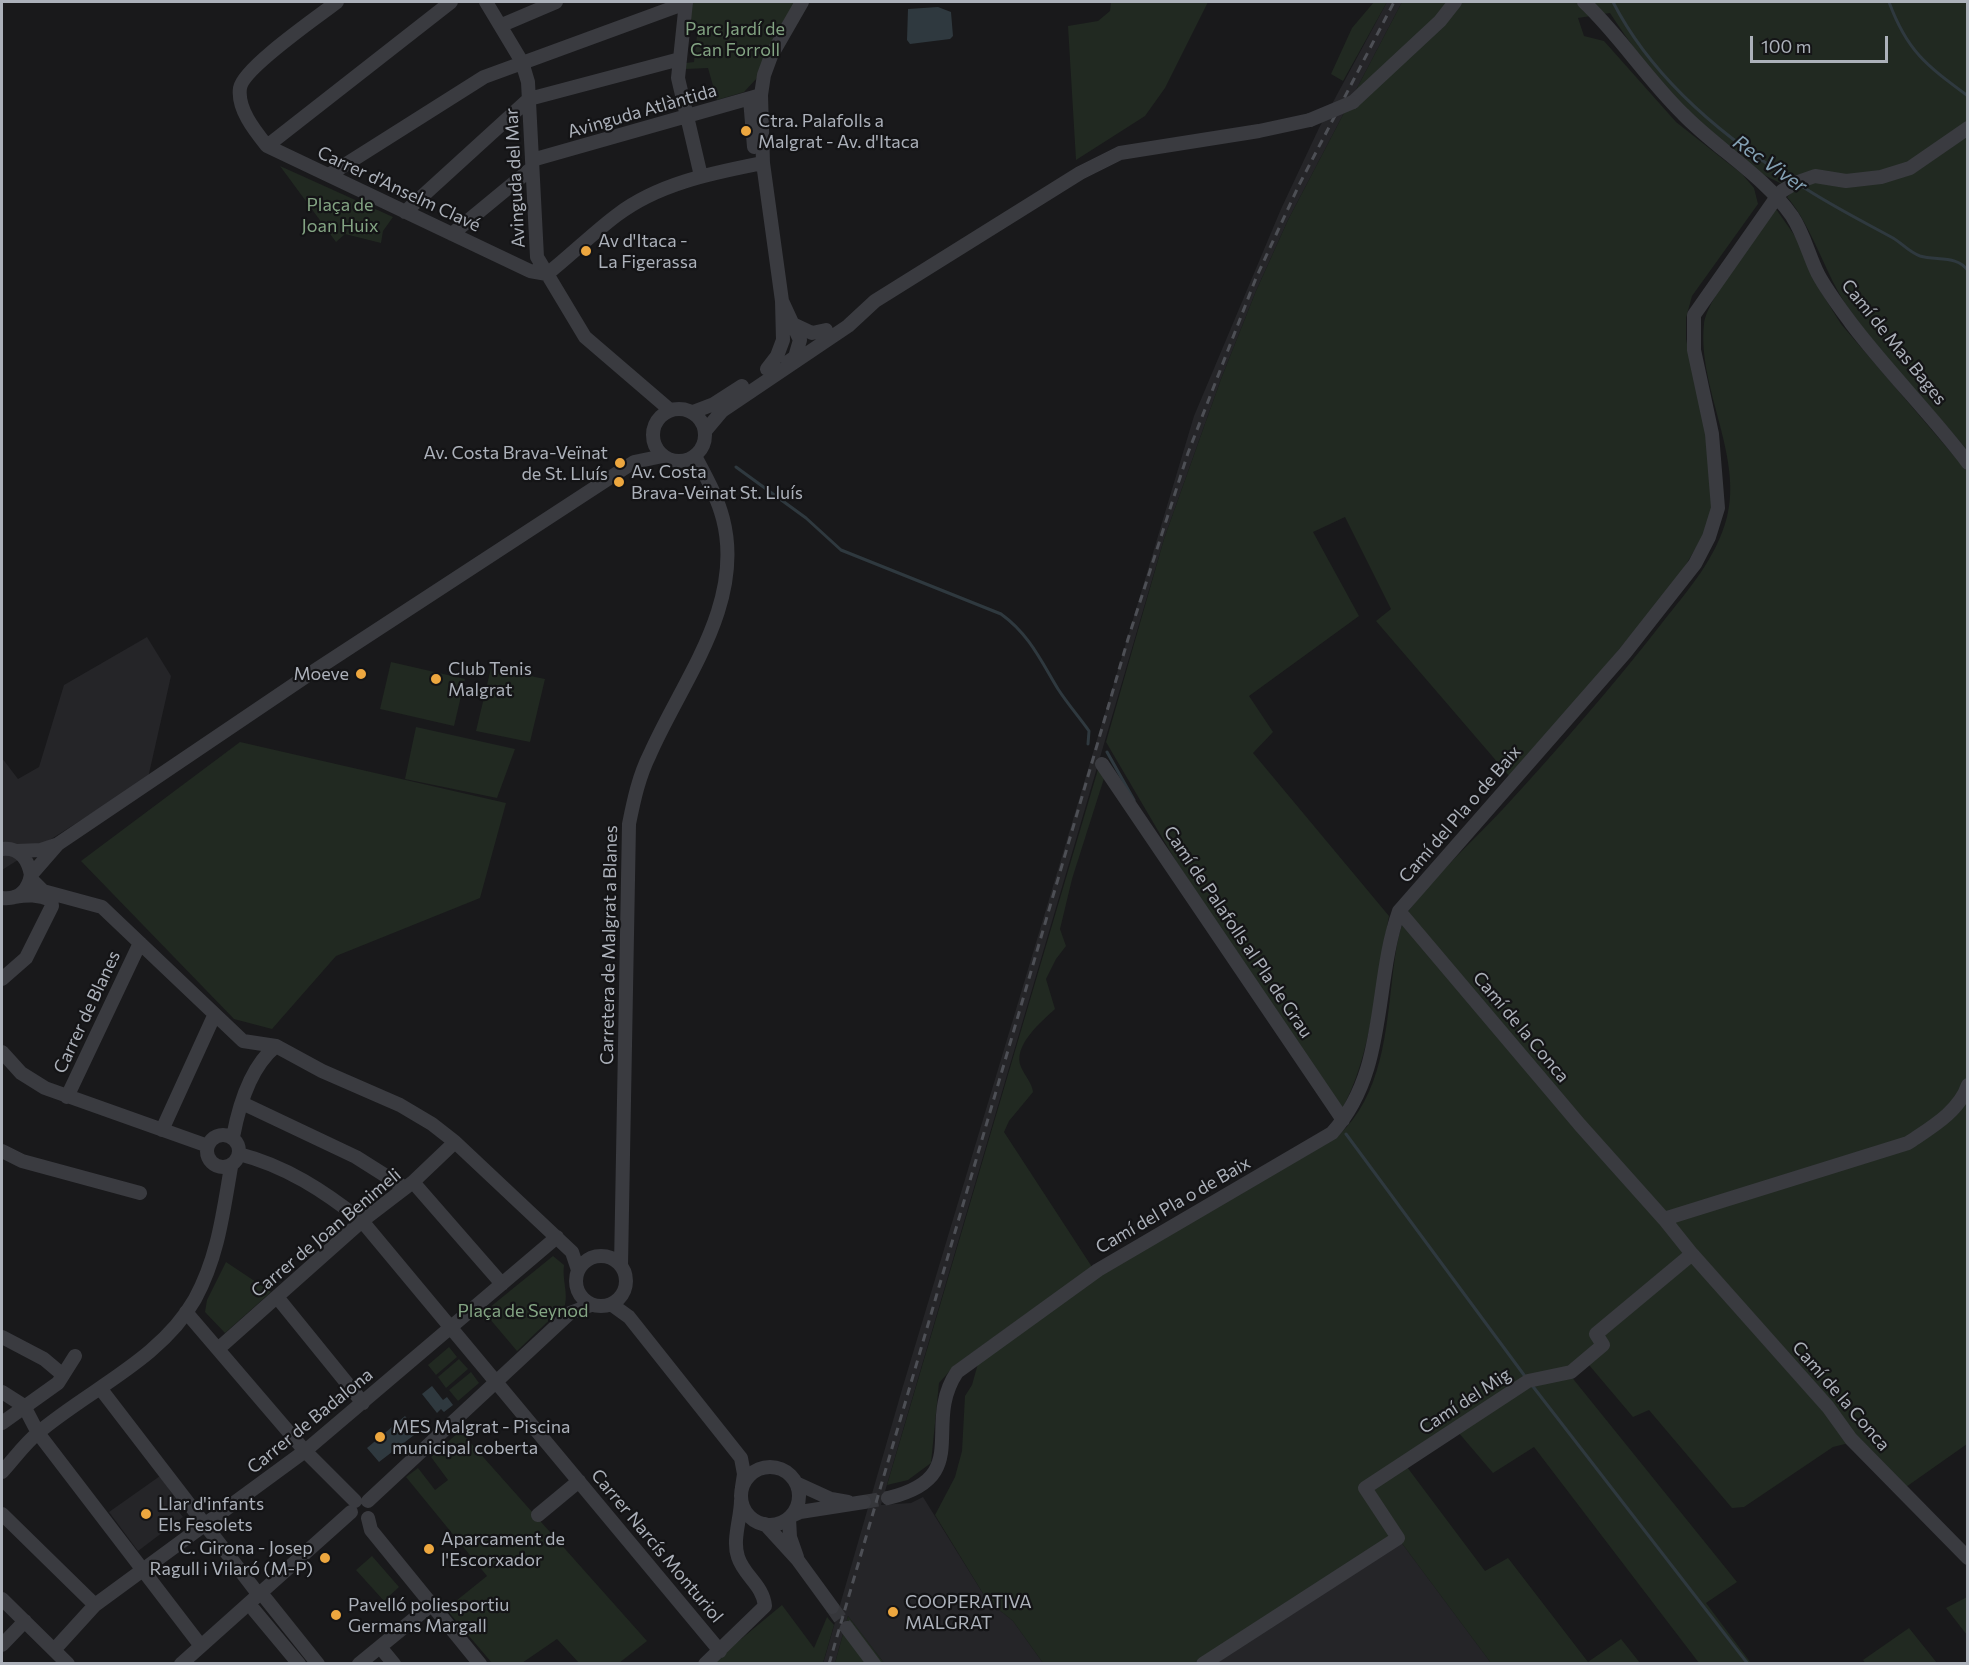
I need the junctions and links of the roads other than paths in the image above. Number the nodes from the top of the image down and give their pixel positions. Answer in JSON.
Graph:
{"nodes":[{"id":1,"x":338,"y":2,"type":"edge"},
{"id":2,"x":451,"y":2,"type":"edge"},
{"id":3,"x":486,"y":2,"type":"edge"},
{"id":4,"x":556,"y":2,"type":"edge"},
{"id":5,"x":686,"y":2,"type":"edge"},
{"id":6,"x":802,"y":2,"type":"edge"},
{"id":7,"x":1455,"y":2,"type":"edge"},
{"id":8,"x":1584,"y":2,"type":"edge"},
{"id":9,"x":502,"y":25,"type":"junction"},
{"id":10,"x":680,"y":59,"type":"junction"},
{"id":11,"x":522,"y":62,"type":"junction"},
{"id":12,"x":756,"y":97,"type":"junction"},
{"id":13,"x":530,"y":99,"type":"junction"},
{"id":14,"x":686,"y":118,"type":"junction"},
{"id":15,"x":1968,"y":128,"type":"edge"},
{"id":16,"x":267,"y":146,"type":"junction"},
{"id":17,"x":532,"y":164,"type":"junction"},
{"id":18,"x":759,"y":164,"type":"junction"},
{"id":19,"x":329,"y":176,"type":"junction"},
{"id":20,"x":701,"y":176,"type":"junction"},
{"id":21,"x":1779,"y":195,"type":"junction"},
{"id":22,"x":405,"y":212,"type":"junction"},
{"id":23,"x":452,"y":234,"type":"junction"},
{"id":24,"x":547,"y":274,"type":"junction"},
{"id":25,"x":782,"y":301,"type":"junction"},
{"id":26,"x":860,"y":312,"type":"junction"},
{"id":27,"x":795,"y":325,"type":"junction"},
{"id":28,"x":844,"y":328,"type":"junction"},
{"id":29,"x":826,"y":330,"type":"junction"},
{"id":30,"x":783,"y":340,"type":"junction"},
{"id":31,"x":798,"y":348,"type":"junction"},
{"id":32,"x":766,"y":375,"type":"junction"},
{"id":33,"x":693,"y":412,"type":"junction"},
{"id":34,"x":664,"y":414,"type":"junction"},
{"id":35,"x":706,"y":430,"type":"junction"},
{"id":36,"x":653,"y":436,"type":"junction"},
{"id":37,"x":663,"y":456,"type":"junction"},
{"id":38,"x":695,"y":456,"type":"junction"},
{"id":39,"x":634,"y":462,"type":"junction"},
{"id":40,"x":1968,"y":463,"type":"edge"},
{"id":41,"x":1102,"y":764,"type":"dead end"},
{"id":42,"x":58,"y":844,"type":"junction"},
{"id":43,"x":7,"y":849,"type":"edge"},
{"id":44,"x":30,"y":877,"type":"junction"},
{"id":45,"x":8,"y":898,"type":"edge"},
{"id":46,"x":1399,"y":911,"type":"junction"},
{"id":47,"x":140,"y":943,"type":"junction"},
{"id":48,"x":2,"y":979,"type":"edge"},
{"id":49,"x":214,"y":1016,"type":"junction"},
{"id":50,"x":259,"y":1044,"type":"junction"},
{"id":51,"x":276,"y":1046,"type":"junction"},
{"id":52,"x":2,"y":1052,"type":"edge"},
{"id":53,"x":262,"y":1061,"type":"junction"},
{"id":54,"x":1968,"y":1085,"type":"edge"},
{"id":55,"x":68,"y":1097,"type":"junction"},
{"id":56,"x":242,"y":1103,"type":"junction"},
{"id":57,"x":1343,"y":1120,"type":"junction"},
{"id":58,"x":162,"y":1130,"type":"junction"},
{"id":59,"x":233,"y":1137,"type":"junction"},
{"id":60,"x":455,"y":1142,"type":"junction"},
{"id":61,"x":208,"y":1146,"type":"junction"},
{"id":62,"x":2,"y":1151,"type":"edge"},
{"id":63,"x":239,"y":1154,"type":"junction"},
{"id":64,"x":231,"y":1167,"type":"junction"},
{"id":65,"x":409,"y":1185,"type":"junction"},
{"id":66,"x":140,"y":1193,"type":"dead end"},
{"id":67,"x":1664,"y":1219,"type":"junction"},
{"id":68,"x":362,"y":1221,"type":"junction"},
{"id":69,"x":557,"y":1237,"type":"junction"},
{"id":70,"x":619,"y":1245,"type":"junction"},
{"id":71,"x":572,"y":1252,"type":"junction"},
{"id":72,"x":1692,"y":1254,"type":"junction"},
{"id":73,"x":597,"y":1257,"type":"junction"},
{"id":74,"x":621,"y":1266,"type":"junction"},
{"id":75,"x":578,"y":1270,"type":"junction"},
{"id":76,"x":502,"y":1284,"type":"junction"},
{"id":77,"x":578,"y":1293,"type":"junction"},
{"id":78,"x":622,"y":1294,"type":"junction"},
{"id":79,"x":277,"y":1297,"type":"junction"},
{"id":80,"x":611,"y":1304,"type":"junction"},
{"id":81,"x":591,"y":1305,"type":"junction"},
{"id":82,"x":186,"y":1312,"type":"junction"},
{"id":83,"x":570,"y":1313,"type":"junction"},
{"id":84,"x":629,"y":1317,"type":"junction"},
{"id":85,"x":452,"y":1326,"type":"junction"},
{"id":86,"x":2,"y":1337,"type":"edge"},
{"id":87,"x":218,"y":1349,"type":"junction"},
{"id":88,"x":75,"y":1356,"type":"dead end"},
{"id":89,"x":63,"y":1375,"type":"junction"},
{"id":90,"x":497,"y":1382,"type":"junction"},
{"id":91,"x":100,"y":1388,"type":"junction"},
{"id":92,"x":2,"y":1392,"type":"edge"},
{"id":93,"x":363,"y":1402,"type":"junction"},
{"id":94,"x":24,"y":1406,"type":"junction"},
{"id":95,"x":2,"y":1423,"type":"edge"},
{"id":96,"x":38,"y":1433,"type":"junction"},
{"id":97,"x":305,"y":1451,"type":"junction"},
{"id":98,"x":741,"y":1458,"type":"junction"},
{"id":99,"x":766,"y":1467,"type":"junction"},
{"id":100,"x":2,"y":1472,"type":"edge"},
{"id":101,"x":579,"y":1481,"type":"junction"},
{"id":102,"x":796,"y":1483,"type":"junction"},
{"id":103,"x":741,"y":1493,"type":"junction"},
{"id":104,"x":888,"y":1498,"type":"tunnel mouth"},
{"id":105,"x":360,"y":1510,"type":"junction"},
{"id":106,"x":2,"y":1514,"type":"edge"},
{"id":107,"x":538,"y":1515,"type":"dead end"},
{"id":108,"x":790,"y":1517,"type":"junction"},
{"id":109,"x":762,"y":1523,"type":"junction"},
{"id":110,"x":204,"y":1527,"type":"junction"},
{"id":111,"x":738,"y":1534,"type":"junction"},
{"id":112,"x":1968,"y":1558,"type":"edge"},
{"id":113,"x":797,"y":1559,"type":"junction"},
{"id":114,"x":143,"y":1571,"type":"junction"},
{"id":115,"x":262,"y":1597,"type":"junction"},
{"id":116,"x":2,"y":1599,"type":"edge"},
{"id":117,"x":95,"y":1605,"type":"junction"},
{"id":118,"x":431,"y":1605,"type":"junction"},
{"id":119,"x":832,"y":1607,"type":"tunnel mouth"},
{"id":120,"x":254,"y":1610,"type":"junction"},
{"id":121,"x":25,"y":1621,"type":"junction"},
{"id":122,"x":847,"y":1628,"type":"tunnel mouth"},
{"id":123,"x":2,"y":1645,"type":"edge"},
{"id":124,"x":201,"y":1646,"type":"junction"},
{"id":125,"x":380,"y":1647,"type":"junction"},
{"id":126,"x":54,"y":1650,"type":"junction"},
{"id":127,"x":720,"y":1651,"type":"junction"},
{"id":128,"x":195,"y":1662,"type":"edge"},
{"id":129,"x":68,"y":1664,"type":"edge"},
{"id":130,"x":181,"y":1664,"type":"edge"},
{"id":131,"x":299,"y":1664,"type":"edge"},
{"id":132,"x":318,"y":1664,"type":"edge"},
{"id":133,"x":359,"y":1664,"type":"edge"},
{"id":134,"x":394,"y":1664,"type":"edge"},
{"id":135,"x":480,"y":1664,"type":"edge"},
{"id":136,"x":705,"y":1664,"type":"edge"},
{"id":137,"x":874,"y":1664,"type":"edge"},
{"id":138,"x":1203,"y":1664,"type":"edge"}],
"edges":[{"from":1,"to":16,"type":"street","name":"Carrer d'Anselm Clavé"},
{"from":2,"to":16,"type":"street"},
{"from":3,"to":9,"type":"street","name":"Avinguda del Mar"},
{"from":4,"to":9,"type":"street"},
{"from":5,"to":10,"type":"street"},
{"from":5,"to":11,"type":"street"},
{"from":6,"to":12,"type":"street"},
{"from":7,"to":26,"type":"street","bridge":true},
{"from":8,"to":21,"type":"street","name":"Camí de Mas Bages"},
{"from":9,"to":11,"type":"street","name":"Avinguda del Mar"},
{"from":10,"to":13,"type":"street"},
{"from":10,"to":14,"type":"street"},
{"from":11,"to":13,"type":"street","name":"Avinguda del Mar"},
{"from":11,"to":19,"type":"street"},
{"from":12,"to":14,"type":"street","name":"Avinguda Atlàntida"},
{"from":12,"to":18,"type":"street"},
{"from":13,"to":17,"type":"street","name":"Avinguda del Mar"},
{"from":13,"to":22,"type":"street"},
{"from":14,"to":17,"type":"street","name":"Avinguda Atlàntida"},
{"from":14,"to":20,"type":"street"},
{"from":15,"to":21,"type":"street"},
{"from":16,"to":19,"type":"street","name":"Carrer d'Anselm Clavé"},
{"from":17,"to":23,"type":"street"},
{"from":17,"to":24,"type":"street","name":"Avinguda del Mar"},
{"from":18,"to":20,"type":"street"},
{"from":18,"to":25,"type":"street"},
{"from":19,"to":22,"type":"street","name":"Carrer d'Anselm Clavé"},
{"from":20,"to":24,"type":"street"},
{"from":21,"to":40,"type":"street","name":"Camí de Mas Bages"},
{"from":21,"to":46,"type":"street","name":"Camí del Pla o de Baix"},
{"from":22,"to":23,"type":"street","name":"Carrer d'Anselm Clavé"},
{"from":23,"to":24,"type":"street","name":"Carrer d'Anselm Clavé"},
{"from":24,"to":34,"type":"street","name":"Avinguda del Mar"},
{"from":25,"to":27,"type":"street"},
{"from":25,"to":30,"type":"street"},
{"from":26,"to":28,"type":"street"},
{"from":26,"to":29,"type":"street"},
{"from":27,"to":29,"type":"street"},
{"from":27,"to":31,"type":"street"},
{"from":28,"to":31,"type":"street"},
{"from":28,"to":32,"type":"street"},
{"from":29,"to":31,"type":"street"},
{"from":30,"to":31,"type":"street"},
{"from":30,"to":32,"type":"street"},
{"from":31,"to":32,"type":"street"},
{"from":32,"to":33,"type":"street"},
{"from":32,"to":35,"type":"street"},
{"from":33,"to":34,"type":"street"},
{"from":33,"to":35,"type":"street"},
{"from":34,"to":36,"type":"street"},
{"from":35,"to":38,"type":"street"},
{"from":36,"to":37,"type":"street"},
{"from":36,"to":39,"type":"street"},
{"from":37,"to":38,"type":"street"},
{"from":37,"to":39,"type":"street"},
{"from":38,"to":70,"type":"street","name":"Carretera de Malgrat a Blanes"},
{"from":39,"to":42,"type":"street"},
{"from":41,"to":57,"type":"street","name":"Camí de Palafolls al Pla de Grau"},
{"from":42,"to":43,"type":"street"},
{"from":42,"to":44,"type":"street"},
{"from":43,"to":44,"type":"street"},
{"from":44,"to":45,"type":"street"},
{"from":44,"to":47,"type":"street"},
{"from":45,"to":48,"type":"street"},
{"from":46,"to":57,"type":"street","name":"Camí del Pla o de Baix"},
{"from":46,"to":67,"type":"street","name":"Camí de la Conca"},
{"from":47,"to":49,"type":"street"},
{"from":47,"to":55,"type":"street","name":"Carrer de Blanes"},
{"from":49,"to":50,"type":"street"},
{"from":49,"to":58,"type":"street"},
{"from":50,"to":51,"type":"street"},
{"from":50,"to":53,"type":"street"},
{"from":51,"to":53,"type":"street"},
{"from":51,"to":60,"type":"street"},
{"from":52,"to":55,"type":"street"},
{"from":53,"to":56,"type":"street"},
{"from":54,"to":67,"type":"street"},
{"from":55,"to":58,"type":"street"},
{"from":56,"to":59,"type":"street"},
{"from":56,"to":65,"type":"street"},
{"from":57,"to":104,"type":"street","name":"Camí del Pla o de Baix"},
{"from":58,"to":61,"type":"street"},
{"from":59,"to":61,"type":"street"},
{"from":59,"to":63,"type":"street"},
{"from":60,"to":65,"type":"street","name":"Carrer de Joan Benimeli"},
{"from":60,"to":69,"type":"street"},
{"from":61,"to":64,"type":"street"},
{"from":62,"to":66,"type":"street"},
{"from":63,"to":64,"type":"street"},
{"from":63,"to":68,"type":"street","name":"Carrer Narcís Monturiol"},
{"from":64,"to":82,"type":"street"},
{"from":65,"to":68,"type":"street","name":"Carrer de Joan Benimeli"},
{"from":65,"to":76,"type":"street"},
{"from":67,"to":72,"type":"street"},
{"from":68,"to":79,"type":"street","name":"Carrer de Joan Benimeli"},
{"from":68,"to":85,"type":"street","name":"Carrer Narcís Monturiol"},
{"from":69,"to":71,"type":"street"},
{"from":69,"to":76,"type":"street","name":"Carrer de Badalona"},
{"from":70,"to":73,"type":"street"},
{"from":70,"to":74,"type":"street","name":"Carretera de Malgrat a Blanes"},
{"from":71,"to":73,"type":"street"},
{"from":71,"to":75,"type":"street"},
{"from":72,"to":112,"type":"street","name":"Camí de la Conca"},
{"from":72,"to":138,"type":"street","name":"Camí del Mig"},
{"from":73,"to":74,"type":"street"},
{"from":73,"to":75,"type":"street"},
{"from":74,"to":78,"type":"street"},
{"from":75,"to":77,"type":"street"},
{"from":76,"to":85,"type":"street","name":"Carrer de Badalona"},
{"from":77,"to":81,"type":"street"},
{"from":77,"to":83,"type":"street"},
{"from":78,"to":80,"type":"street"},
{"from":78,"to":84,"type":"street"},
{"from":79,"to":87,"type":"street","name":"Carrer de Joan Benimeli"},
{"from":79,"to":93,"type":"street"},
{"from":80,"to":81,"type":"street"},
{"from":80,"to":84,"type":"street"},
{"from":81,"to":83,"type":"street"},
{"from":82,"to":87,"type":"street"},
{"from":82,"to":91,"type":"street"},
{"from":83,"to":90,"type":"street"},
{"from":84,"to":98,"type":"street"},
{"from":85,"to":90,"type":"street","name":"Carrer Narcís Monturiol"},
{"from":85,"to":93,"type":"street","name":"Carrer de Badalona"},
{"from":86,"to":89,"type":"street"},
{"from":87,"to":97,"type":"street"},
{"from":88,"to":89,"type":"street"},
{"from":89,"to":94,"type":"street"},
{"from":90,"to":101,"type":"street","name":"Carrer Narcís Monturiol"},
{"from":90,"to":105,"type":"street"},
{"from":91,"to":96,"type":"street"},
{"from":91,"to":110,"type":"street"},
{"from":92,"to":94,"type":"street"},
{"from":93,"to":97,"type":"street","name":"Carrer de Badalona"},
{"from":94,"to":95,"type":"street"},
{"from":94,"to":96,"type":"street"},
{"from":96,"to":100,"type":"street"},
{"from":96,"to":114,"type":"street"},
{"from":97,"to":105,"type":"street"},
{"from":97,"to":110,"type":"street","name":"Carrer de Badalona"},
{"from":98,"to":99,"type":"street"},
{"from":98,"to":103,"type":"street"},
{"from":99,"to":102,"type":"street"},
{"from":99,"to":103,"type":"street"},
{"from":101,"to":107,"type":"street"},
{"from":101,"to":127,"type":"street","name":"Carrer Narcís Monturiol"},
{"from":102,"to":108,"type":"street"},
{"from":102,"to":108,"type":"street"},
{"from":103,"to":109,"type":"street"},
{"from":103,"to":111,"type":"street"},
{"from":105,"to":115,"type":"street"},
{"from":105,"to":118,"type":"street"},
{"from":106,"to":117,"type":"street"},
{"from":108,"to":109,"type":"street"},
{"from":108,"to":113,"type":"street"},
{"from":109,"to":111,"type":"street"},
{"from":109,"to":113,"type":"street"},
{"from":110,"to":114,"type":"street","name":"Carrer de Badalona"},
{"from":110,"to":115,"type":"street"},
{"from":111,"to":127,"type":"street"},
{"from":113,"to":119,"type":"street"},
{"from":114,"to":117,"type":"street","name":"Carrer de Badalona"},
{"from":114,"to":124,"type":"street"},
{"from":115,"to":120,"type":"street"},
{"from":115,"to":124,"type":"street"},
{"from":115,"to":132,"type":"street"},
{"from":116,"to":121,"type":"street"},
{"from":117,"to":126,"type":"street","name":"Carrer de Badalona"},
{"from":118,"to":125,"type":"street"},
{"from":118,"to":135,"type":"street"},
{"from":120,"to":128,"type":"street"},
{"from":120,"to":131,"type":"street"},
{"from":121,"to":123,"type":"street"},
{"from":121,"to":126,"type":"street"},
{"from":122,"to":137,"type":"street"},
{"from":124,"to":130,"type":"street"},
{"from":125,"to":133,"type":"street"},
{"from":125,"to":134,"type":"street"},
{"from":126,"to":129,"type":"street"},
{"from":127,"to":136,"type":"street"}]}
